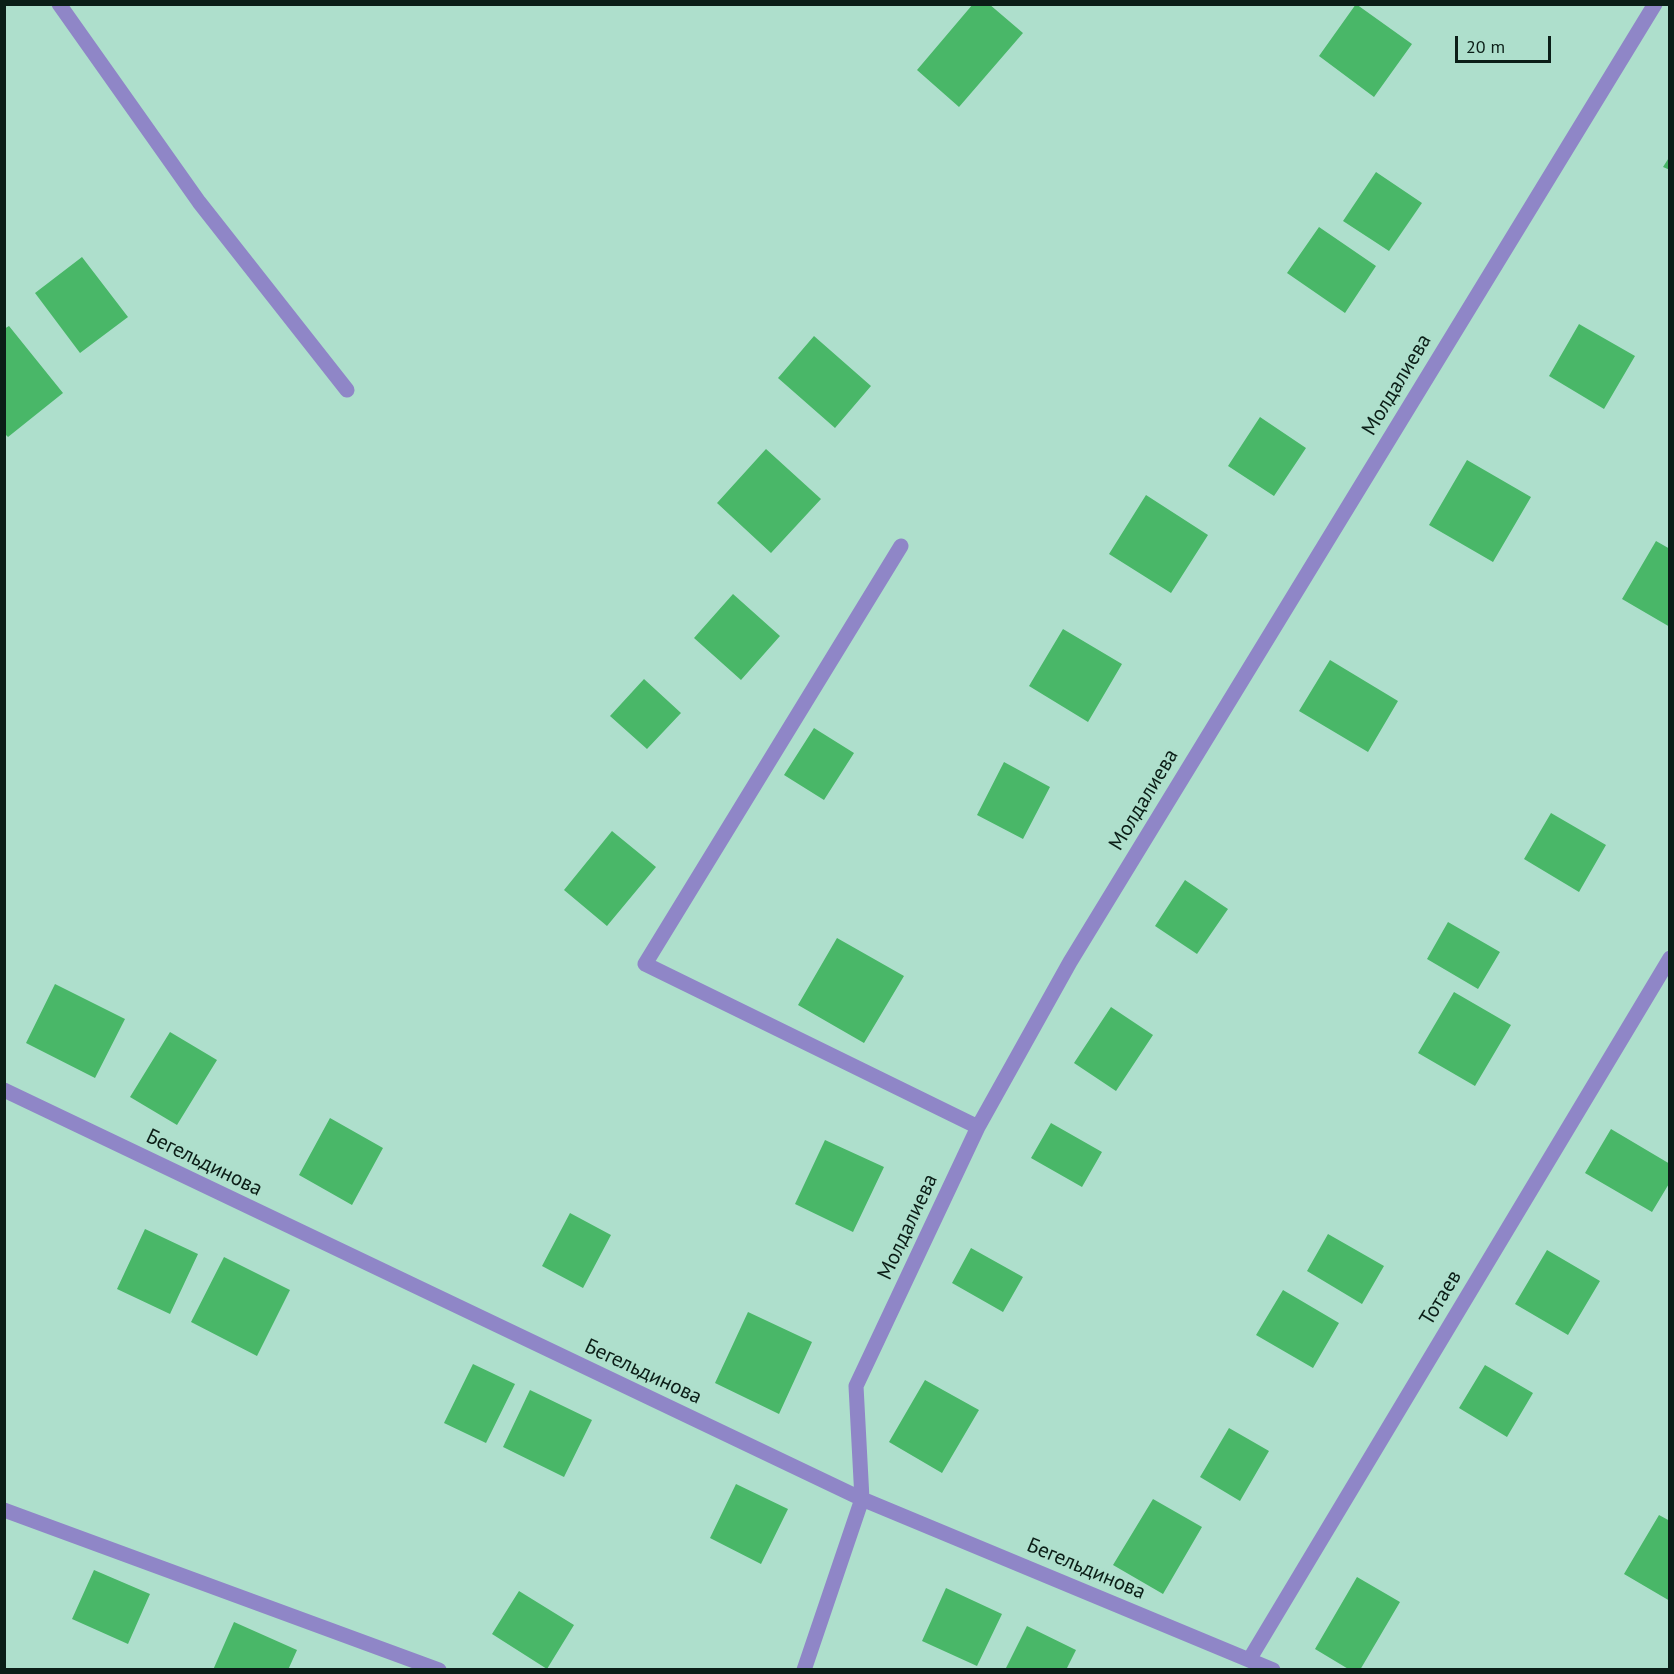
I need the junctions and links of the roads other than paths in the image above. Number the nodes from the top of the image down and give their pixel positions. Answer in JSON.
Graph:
{"nodes":[{"id":1,"x":59,"y":4,"type":"edge"},
{"id":2,"x":1655,"y":4,"type":"edge"},
{"id":3,"x":347,"y":390,"type":"dead end"},
{"id":4,"x":901,"y":546,"type":"dead end"},
{"id":5,"x":1670,"y":958,"type":"edge"},
{"id":6,"x":4,"y":1090,"type":"edge"},
{"id":7,"x":978,"y":1127,"type":"junction"},
{"id":8,"x":862,"y":1500,"type":"junction"},
{"id":9,"x":4,"y":1510,"type":"edge"},
{"id":10,"x":1250,"y":1660,"type":"junction"},
{"id":11,"x":440,"y":1670,"type":"edge"},
{"id":12,"x":804,"y":1670,"type":"edge"},
{"id":13,"x":1273,"y":1670,"type":"edge"}],
"edges":[{"from":1,"to":3,"type":"street"},
{"from":2,"to":7,"type":"street","name":"Молдалиева"},
{"from":4,"to":7,"type":"street"},
{"from":5,"to":10,"type":"street","name":"Тотаев"},
{"from":6,"to":8,"type":"street","name":"Бегельдинова"},
{"from":7,"to":8,"type":"street","name":"Молдалиева"},
{"from":8,"to":10,"type":"street","name":"Бегельдинова"},
{"from":8,"to":12,"type":"street","name":"Молдалиева"},
{"from":9,"to":11,"type":"street"},
{"from":10,"to":13,"type":"street","name":"Бегельдинова"}]}
